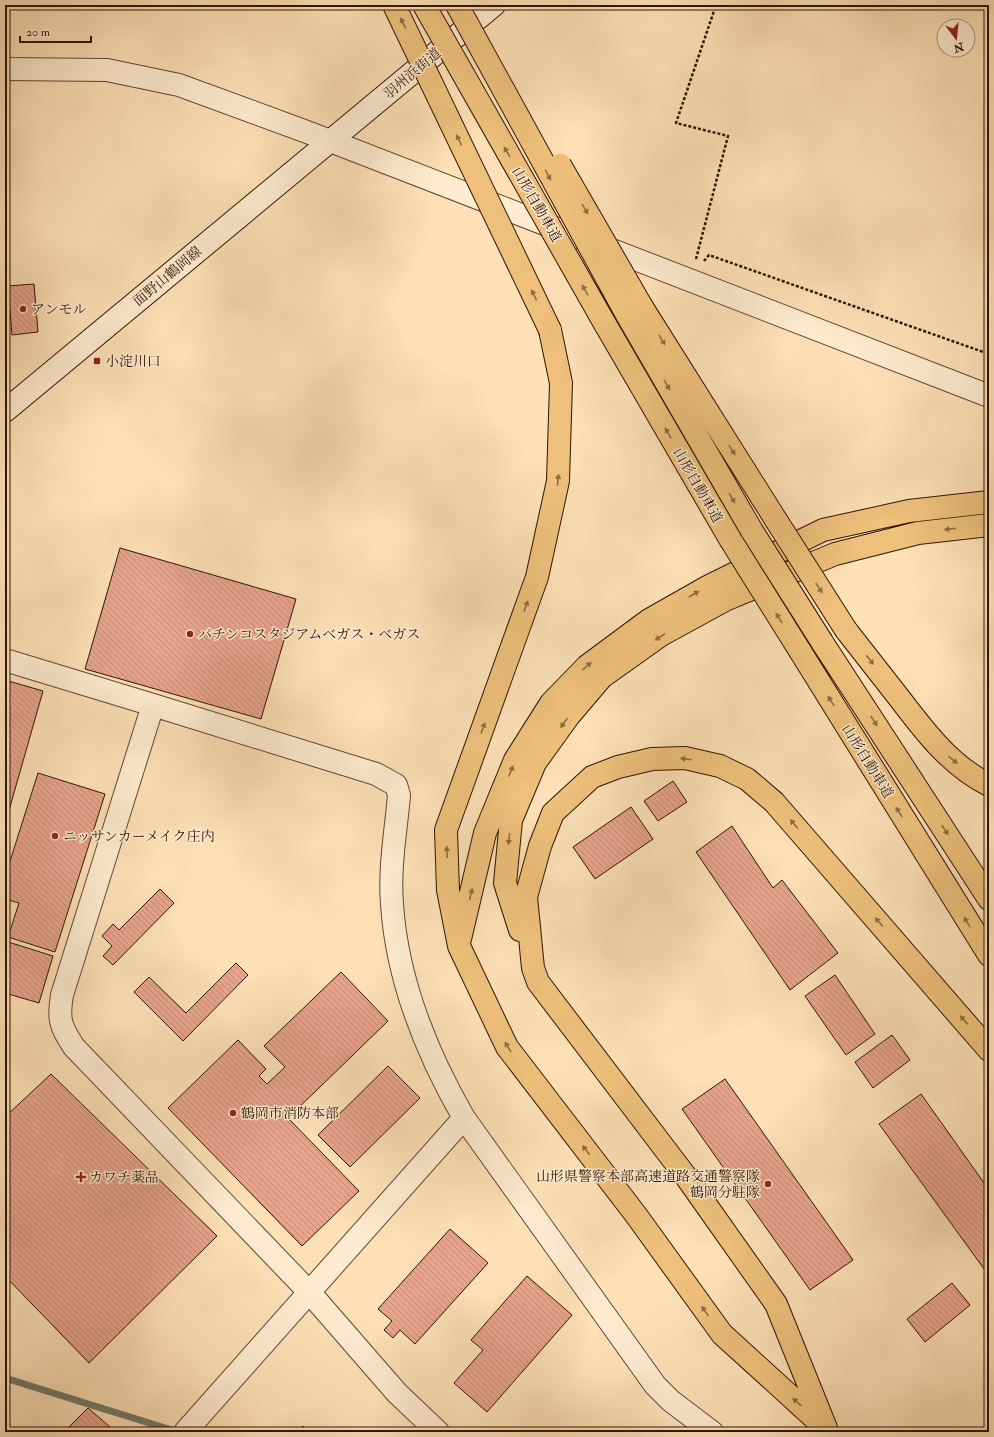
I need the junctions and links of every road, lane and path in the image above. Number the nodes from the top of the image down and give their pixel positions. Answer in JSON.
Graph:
{"nodes":[{"id":1,"x":394,"y":5,"type":"edge"},
{"id":2,"x":424,"y":5,"type":"edge"},
{"id":3,"x":457,"y":5,"type":"edge"},
{"id":4,"x":468,"y":5,"type":"edge"},
{"id":5,"x":494,"y":5,"type":"edge"},
{"id":6,"x":716,"y":5,"type":"edge"},
{"id":7,"x":5,"y":69,"type":"edge"},
{"id":8,"x":330,"y":142,"type":"junction"},
{"id":9,"x":690,"y":281,"type":"junction"},
{"id":10,"x":634,"y":311,"type":"junction"},
{"id":11,"x":989,"y":354,"type":"edge"},
{"id":12,"x":989,"y":396,"type":"edge"},
{"id":13,"x":5,"y":411,"type":"edge"},
{"id":14,"x":989,"y":502,"type":"edge"},
{"id":15,"x":989,"y":525,"type":"edge"},
{"id":16,"x":5,"y":660,"type":"edge"},
{"id":17,"x":153,"y":705,"type":"junction"},
{"id":18,"x":989,"y":785,"type":"edge"},
{"id":19,"x":989,"y":899,"type":"edge"},
{"id":20,"x":459,"y":946,"type":"junction"},
{"id":21,"x":989,"y":954,"type":"edge"},
{"id":22,"x":533,"y":968,"type":"junction"},
{"id":23,"x":989,"y":1050,"type":"edge"},
{"id":24,"x":464,"y":1118,"type":"junction"},
{"id":25,"x":310,"y":1293,"type":"junction"},
{"id":26,"x":828,"y":1430,"type":"edge"},
{"id":27,"x":184,"y":1432,"type":"edge"},
{"id":28,"x":438,"y":1432,"type":"edge"},
{"id":29,"x":712,"y":1432,"type":"edge"}],
"edges":[{"from":20,"to":1,"type":"highway","one_way":true,"bridge":true},
{"from":21,"to":2,"type":"highway","name":"山形自動車道","one_way":true,"bridge":true},
{"from":3,"to":10,"type":"highway","name":"山形自動車道","one_way":true,"bridge":true},
{"from":4,"to":10,"type":"highway","one_way":true,"bridge":true},
{"from":5,"to":8,"type":"street","name":"羽州浜街道"},
{"from":6,"to":9,"type":"path"},
{"from":7,"to":8,"type":"street"},
{"from":8,"to":9,"type":"street"},
{"from":8,"to":13,"type":"street","name":"面野山鶴岡線"},
{"from":9,"to":11,"type":"path"},
{"from":9,"to":12,"type":"street"},
{"from":10,"to":18,"type":"highway","one_way":true,"bridge":true},
{"from":10,"to":19,"type":"highway","name":"山形自動車道","one_way":true,"bridge":true},
{"from":20,"to":14,"type":"highway","one_way":true},
{"from":15,"to":22,"type":"highway","one_way":true},
{"from":16,"to":17,"type":"street"},
{"from":17,"to":24,"type":"street"},
{"from":17,"to":25,"type":"street"},
{"from":26,"to":20,"type":"highway","one_way":true},
{"from":23,"to":22,"type":"highway","one_way":true},
{"from":22,"to":26,"type":"highway"},
{"from":24,"to":25,"type":"street"},
{"from":24,"to":29,"type":"street"},
{"from":25,"to":27,"type":"street"},
{"from":25,"to":28,"type":"street"}]}
